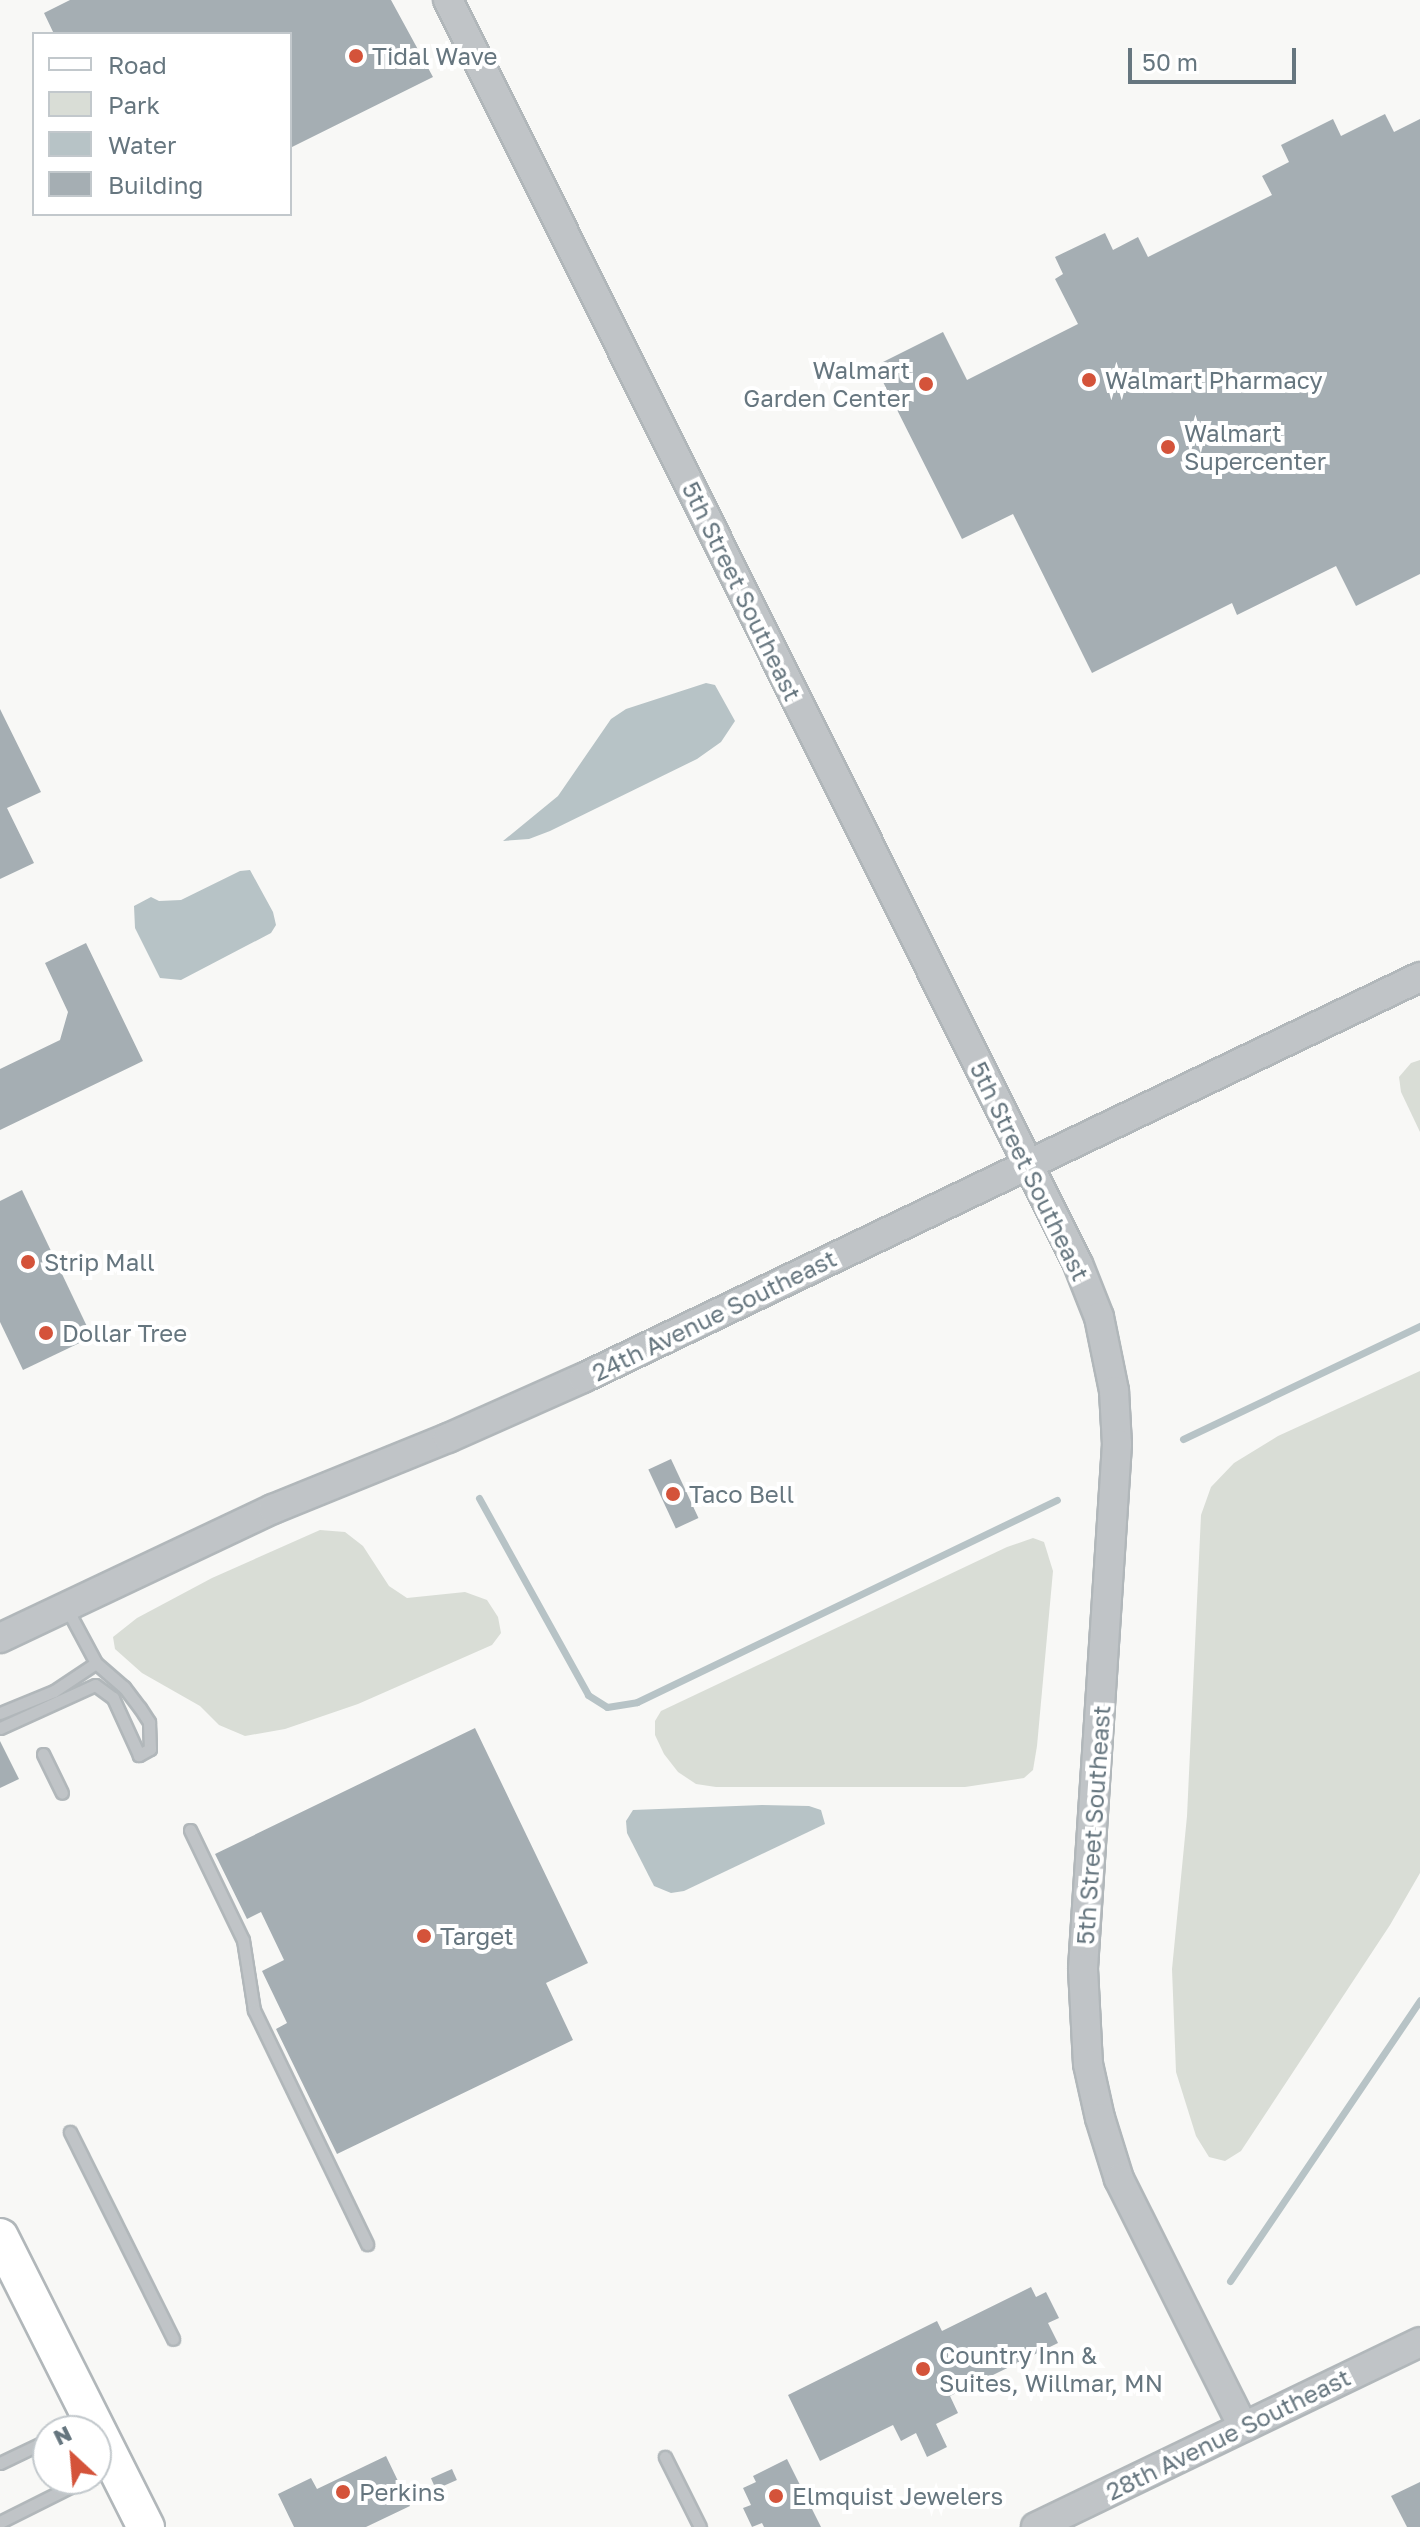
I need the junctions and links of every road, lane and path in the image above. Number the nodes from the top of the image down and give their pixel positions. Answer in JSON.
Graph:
{"nodes":[{"id":1,"x":448,"y":0,"type":"edge"},
{"id":2,"x":1420,"y":977,"type":"edge"},
{"id":3,"x":1029,"y":1165,"type":"junction"},
{"id":4,"x":66,"y":1607,"type":"junction"},
{"id":5,"x":0,"y":1638,"type":"edge"},
{"id":6,"x":96,"y":1663,"type":"junction"},
{"id":7,"x":140,"y":1708,"type":"junction"},
{"id":8,"x":0,"y":1713,"type":"edge"},
{"id":9,"x":121,"y":1715,"type":"junction"},
{"id":10,"x":0,"y":1728,"type":"edge"},
{"id":11,"x":43,"y":1754,"type":"dead end"},
{"id":12,"x":62,"y":1793,"type":"dead end"},
{"id":13,"x":190,"y":1830,"type":"dead end"},
{"id":14,"x":70,"y":2132,"type":"dead end"},
{"id":15,"x":1,"y":2242,"type":"edge"},
{"id":16,"x":367,"y":2244,"type":"dead end"},
{"id":17,"x":173,"y":2339,"type":"dead end"},
{"id":18,"x":1420,"y":2342,"type":"edge"},
{"id":19,"x":74,"y":2415,"type":"edge"},
{"id":20,"x":1243,"y":2427,"type":"junction"},
{"id":21,"x":32,"y":2448,"type":"edge"},
{"id":22,"x":665,"y":2457,"type":"dead end"},
{"id":23,"x":0,"y":2463,"type":"edge"},
{"id":24,"x":112,"y":2484,"type":"edge"},
{"id":25,"x":54,"y":2495,"type":"edge"},
{"id":26,"x":0,"y":2522,"type":"edge"},
{"id":27,"x":146,"y":2527,"type":"edge"},
{"id":28,"x":700,"y":2527,"type":"edge"},
{"id":29,"x":1036,"y":2527,"type":"edge"}],
"edges":[{"from":1,"to":3,"type":"street","name":"5th Street Southeast"},
{"from":2,"to":3,"type":"street","name":"24th Avenue Southeast"},
{"from":3,"to":4,"type":"street","name":"24th Avenue Southeast"},
{"from":3,"to":20,"type":"street","name":"5th Street Southeast"},
{"from":4,"to":5,"type":"street","name":"24th Avenue Southeast"},
{"from":4,"to":6,"type":"lane"},
{"from":6,"to":7,"type":"lane"},
{"from":6,"to":8,"type":"lane"},
{"from":7,"to":9,"type":"lane"},
{"from":7,"to":9,"type":"lane"},
{"from":9,"to":10,"type":"lane"},
{"from":11,"to":12,"type":"lane"},
{"from":13,"to":16,"type":"lane"},
{"from":14,"to":17,"type":"lane"},
{"from":15,"to":19,"type":"main road"},
{"from":18,"to":20,"type":"street","name":"28th Avenue Southeast"},
{"from":20,"to":29,"type":"street","name":"28th Avenue Southeast"},
{"from":21,"to":23,"type":"lane"},
{"from":22,"to":28,"type":"lane"},
{"from":24,"to":27,"type":"main road"},
{"from":25,"to":26,"type":"lane"}]}
